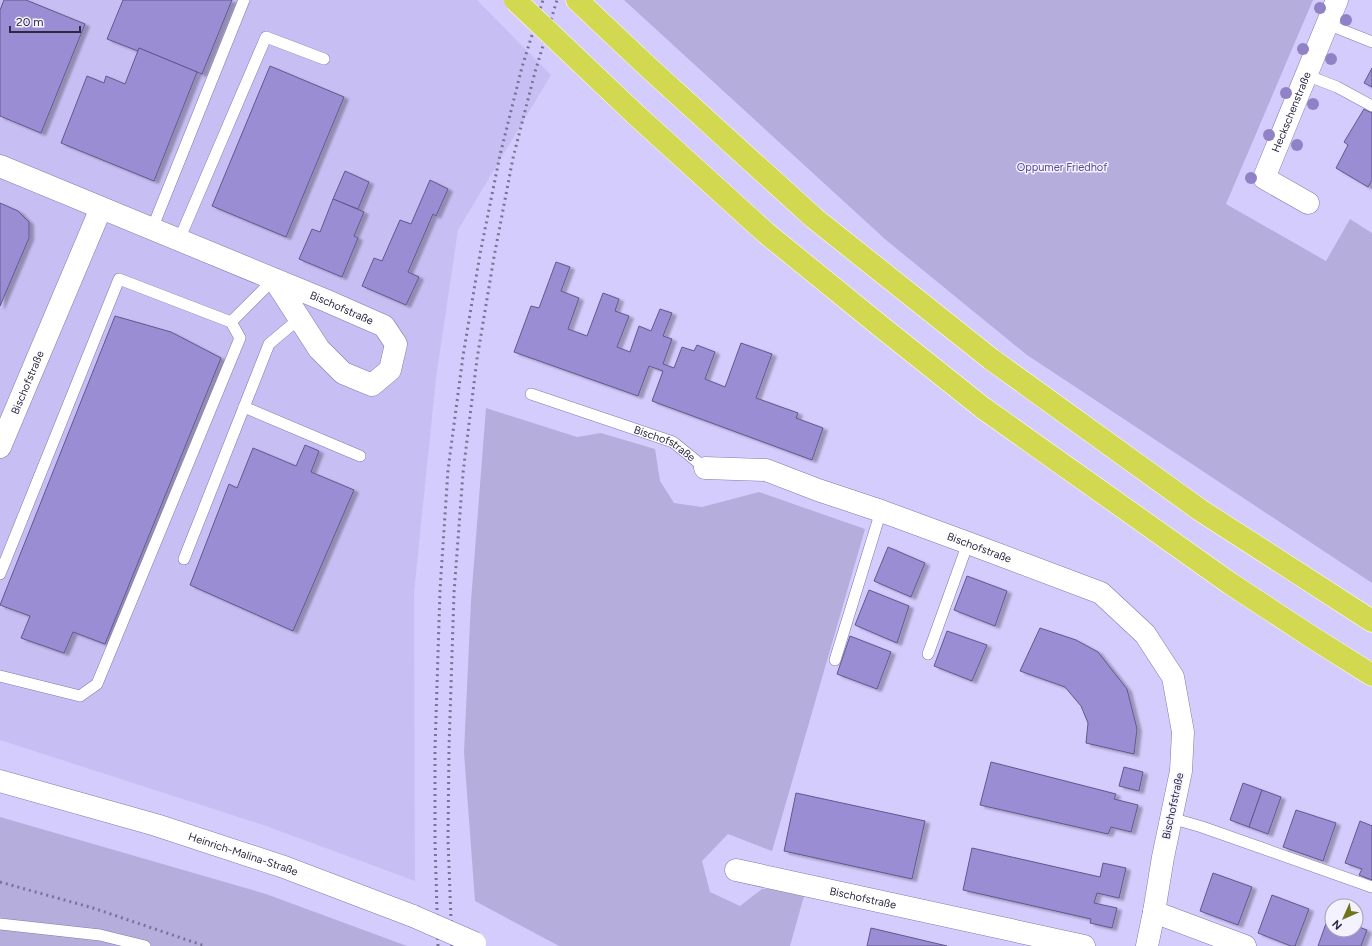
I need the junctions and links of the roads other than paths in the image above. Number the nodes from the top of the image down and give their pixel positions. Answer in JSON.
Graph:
{"nodes":[{"id":1,"x":244,"y":0,"type":"edge"},
{"id":2,"x":515,"y":0,"type":"edge"},
{"id":3,"x":577,"y":0,"type":"edge"},
{"id":4,"x":1337,"y":0,"type":"edge"},
{"id":5,"x":1327,"y":24,"type":"junction"},
{"id":6,"x":1372,"y":42,"type":"edge"},
{"id":7,"x":324,"y":59,"type":"dead end"},
{"id":8,"x":1306,"y":75,"type":"junction"},
{"id":9,"x":1372,"y":106,"type":"edge"},
{"id":10,"x":0,"y":166,"type":"edge"},
{"id":11,"x":1308,"y":203,"type":"dead end"},
{"id":12,"x":101,"y":208,"type":"junction"},
{"id":13,"x":152,"y":229,"type":"junction"},
{"id":14,"x":179,"y":240,"type":"junction"},
{"id":15,"x":274,"y":279,"type":"junction"},
{"id":16,"x":300,"y":318,"type":"junction"},
{"id":17,"x":231,"y":322,"type":"junction"},
{"id":18,"x":531,"y":394,"type":"dead end"},
{"id":19,"x":244,"y":407,"type":"junction"},
{"id":20,"x":0,"y":447,"type":"edge"},
{"id":21,"x":360,"y":456,"type":"dead end"},
{"id":22,"x":705,"y":468,"type":"joint"},
{"id":23,"x":881,"y":511,"type":"junction"},
{"id":24,"x":968,"y":543,"type":"junction"},
{"id":25,"x":184,"y":559,"type":"dead end"},
{"id":26,"x":0,"y":574,"type":"edge"},
{"id":27,"x":1372,"y":621,"type":"edge"},
{"id":28,"x":928,"y":654,"type":"dead end"},
{"id":29,"x":835,"y":660,"type":"dead end"},
{"id":30,"x":1372,"y":674,"type":"edge"},
{"id":31,"x":0,"y":676,"type":"edge"},
{"id":32,"x":0,"y":781,"type":"edge"},
{"id":33,"x":1171,"y":818,"type":"junction"},
{"id":34,"x":736,"y":870,"type":"dead end"},
{"id":35,"x":1372,"y":887,"type":"edge"},
{"id":36,"x":1154,"y":912,"type":"junction"},
{"id":37,"x":0,"y":924,"type":"edge"},
{"id":38,"x":477,"y":945,"type":"edge"},
{"id":39,"x":145,"y":946,"type":"edge"},
{"id":40,"x":1084,"y":946,"type":"edge"},
{"id":41,"x":1146,"y":946,"type":"edge"},
{"id":42,"x":1245,"y":946,"type":"edge"}],
"edges":[{"from":1,"to":13,"type":"lane"},
{"from":2,"to":30,"type":"highway","bridge":true},
{"from":3,"to":27,"type":"highway"},
{"from":4,"to":5,"type":"street","name":"Heckschenstraße"},
{"from":5,"to":6,"type":"lane"},
{"from":5,"to":8,"type":"street","name":"Heckschenstraße"},
{"from":7,"to":14,"type":"lane"},
{"from":8,"to":9,"type":"lane"},
{"from":8,"to":11,"type":"street","name":"Heckschenstraße"},
{"from":10,"to":12,"type":"street","name":"Bischofstraße"},
{"from":12,"to":13,"type":"street","name":"Bischofstraße"},
{"from":12,"to":20,"type":"street","name":"Bischofstraße"},
{"from":13,"to":14,"type":"street","name":"Bischofstraße"},
{"from":14,"to":15,"type":"street","name":"Bischofstraße"},
{"from":15,"to":16,"type":"street","name":"Bischofstraße"},
{"from":15,"to":16,"type":"street","name":"Bischofstraße"},
{"from":15,"to":17,"type":"lane"},
{"from":16,"to":19,"type":"lane"},
{"from":17,"to":26,"type":"lane"},
{"from":17,"to":31,"type":"lane"},
{"from":18,"to":22,"type":"lane","name":"Bischofstraße"},
{"from":19,"to":21,"type":"lane"},
{"from":19,"to":25,"type":"lane"},
{"from":22,"to":23,"type":"street","name":"Bischofstraße"},
{"from":23,"to":24,"type":"street","name":"Bischofstraße"},
{"from":23,"to":29,"type":"lane"},
{"from":24,"to":28,"type":"lane"},
{"from":24,"to":33,"type":"street","name":"Bischofstraße"},
{"from":32,"to":38,"type":"street","name":"Heinrich-Malina-Straße","bridge":true},
{"from":33,"to":35,"type":"lane"},
{"from":33,"to":36,"type":"street","name":"Bischofstraße"},
{"from":34,"to":40,"type":"street","name":"Bischofstraße"},
{"from":36,"to":41,"type":"street","name":"Bischofstraße"},
{"from":36,"to":42,"type":"street"},
{"from":37,"to":39,"type":"lane"}]}
